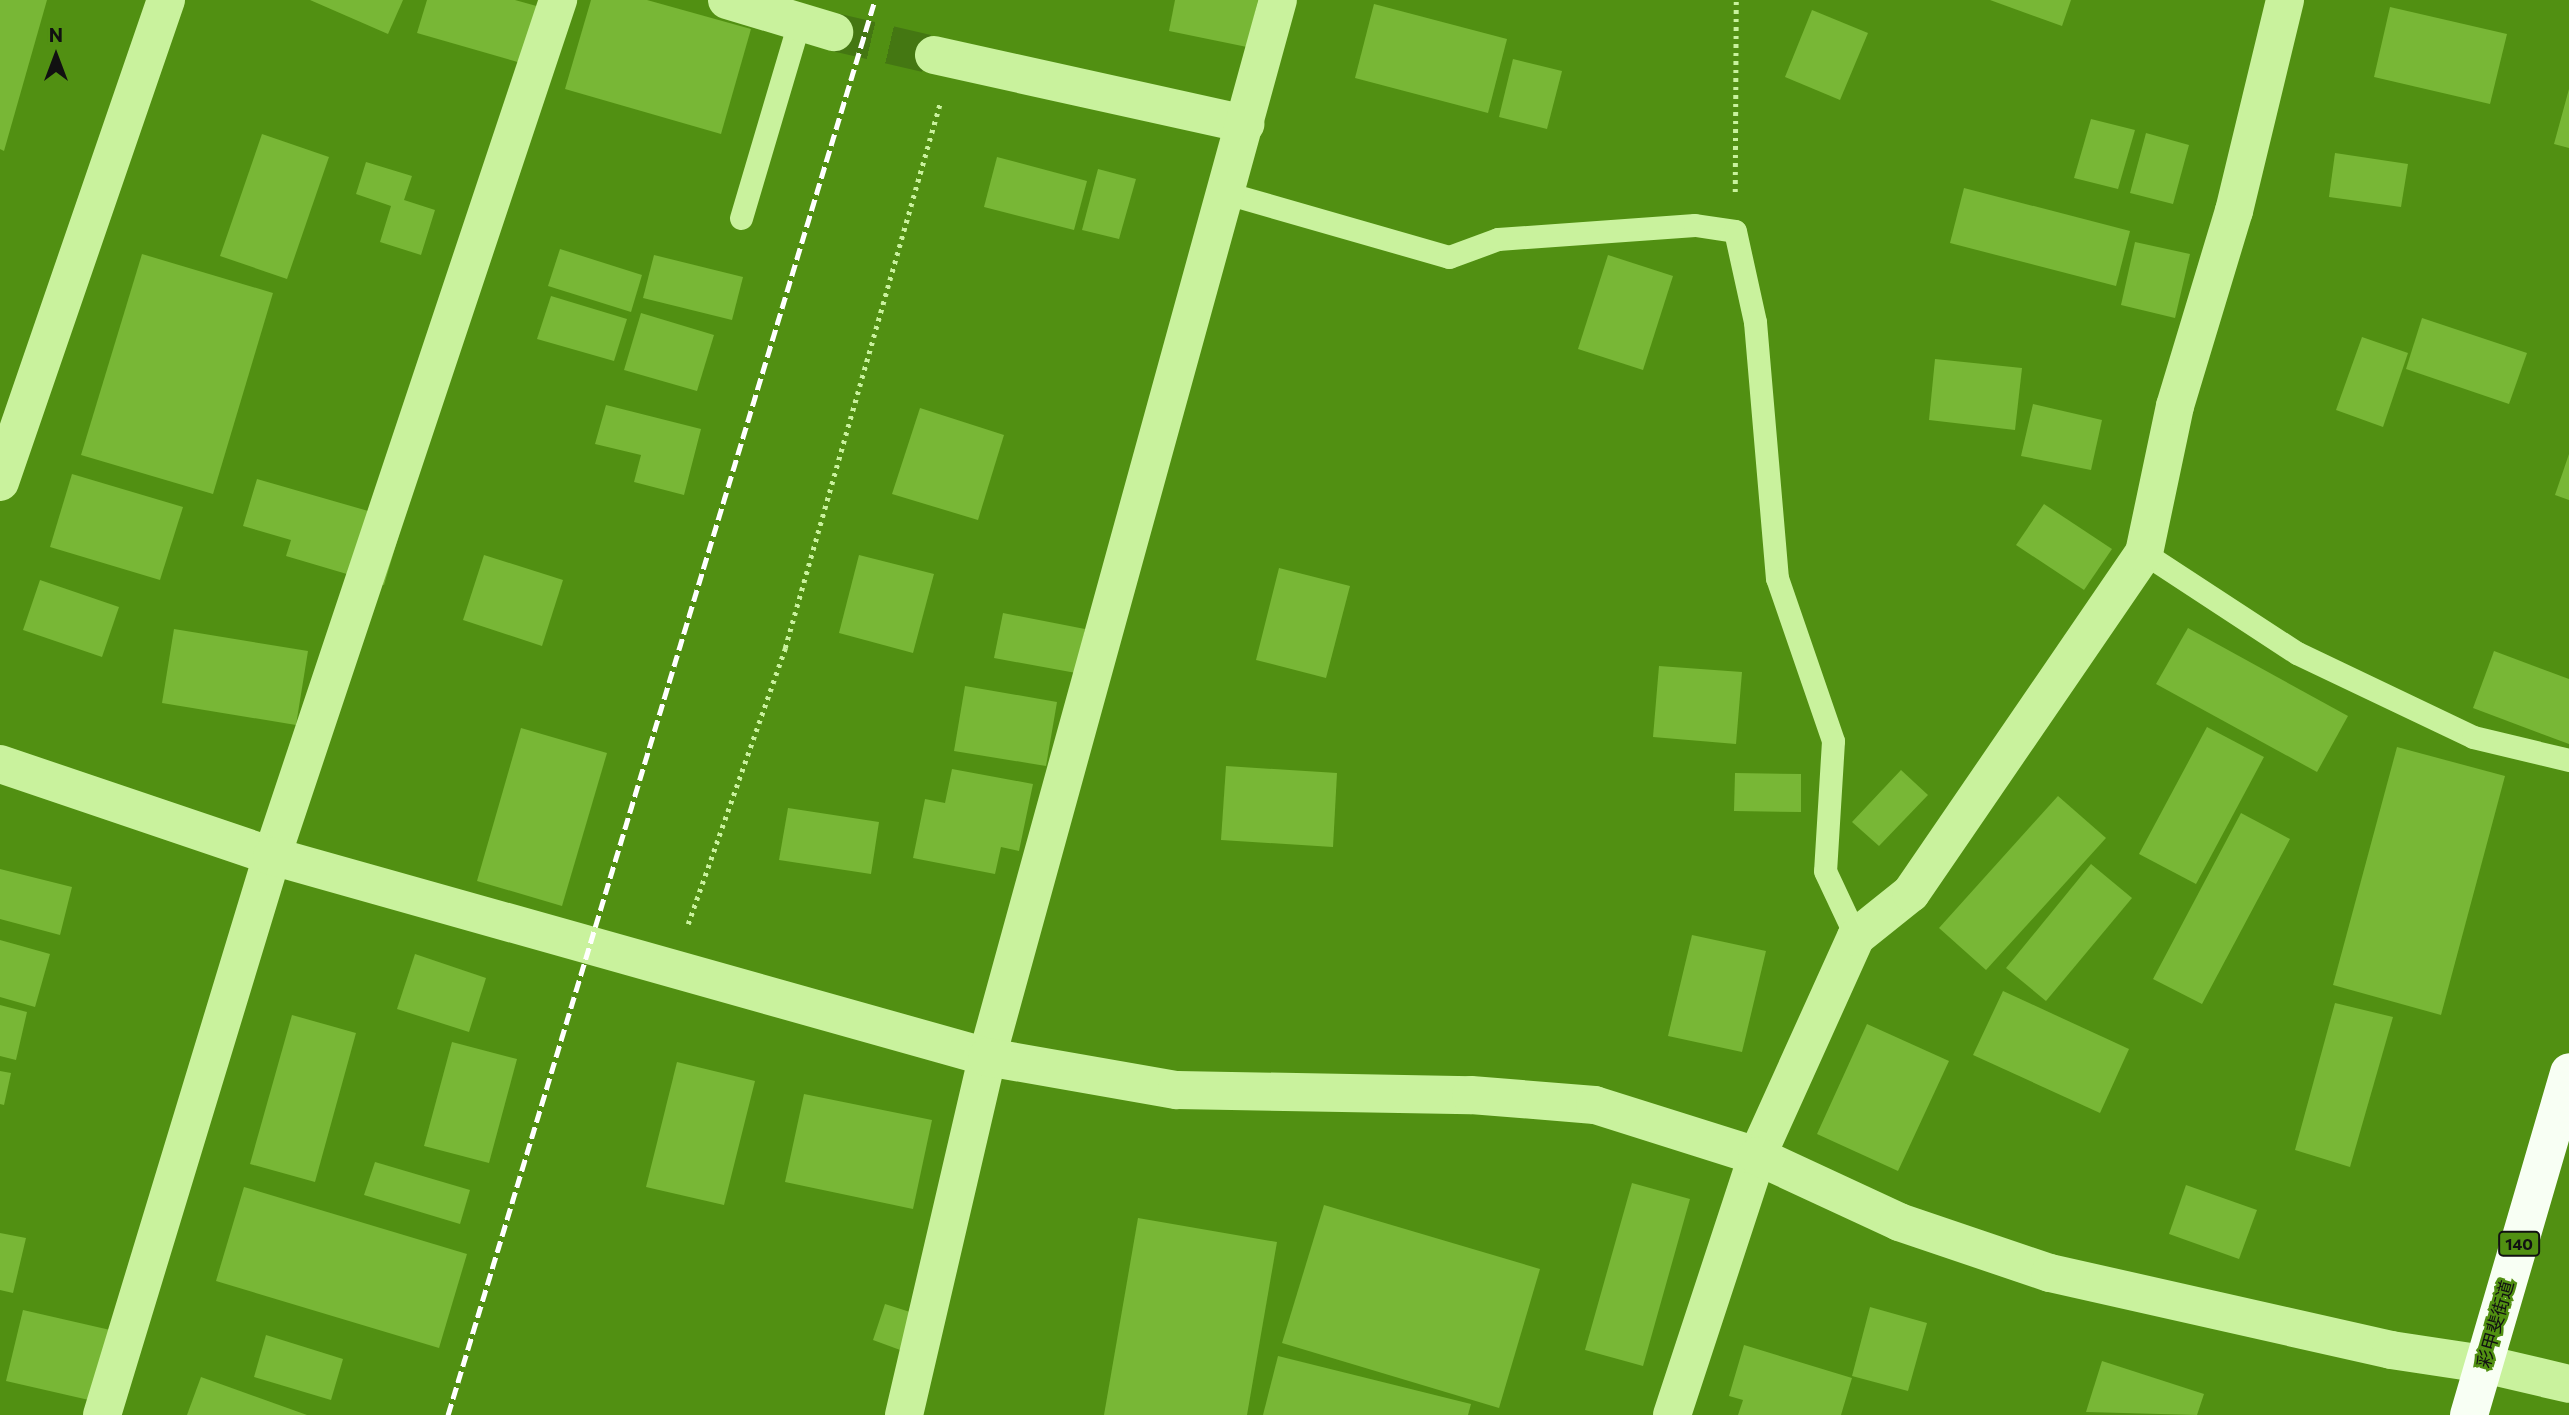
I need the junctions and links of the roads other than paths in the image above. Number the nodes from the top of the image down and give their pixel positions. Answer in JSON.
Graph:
{"nodes":[{"id":1,"x":166,"y":0,"type":"edge"},
{"id":2,"x":558,"y":0,"type":"edge"},
{"id":3,"x":727,"y":0,"type":"edge"},
{"id":4,"x":1278,"y":0,"type":"edge"},
{"id":5,"x":2286,"y":0,"type":"edge"},
{"id":6,"x":816,"y":27,"type":"joint"},
{"id":7,"x":943,"y":57,"type":"tunnel mouth"},
{"id":8,"x":1244,"y":124,"type":"junction"},
{"id":9,"x":1226,"y":193,"type":"junction"},
{"id":10,"x":741,"y":218,"type":"dead end"},
{"id":11,"x":0,"y":482,"type":"edge"},
{"id":12,"x":2144,"y":553,"type":"junction"},
{"id":13,"x":2569,"y":760,"type":"edge"},
{"id":14,"x":0,"y":764,"type":"edge"},
{"id":15,"x":272,"y":856,"type":"junction"},
{"id":16,"x":1856,"y":937,"type":"junction"},
{"id":17,"x":987,"y":1057,"type":"junction"},
{"id":18,"x":2569,"y":1072,"type":"edge"},
{"id":19,"x":1757,"y":1156,"type":"junction"},
{"id":20,"x":2484,"y":1364,"type":"junction"},
{"id":21,"x":2569,"y":1384,"type":"edge"},
{"id":22,"x":102,"y":1415,"type":"edge"},
{"id":23,"x":904,"y":1415,"type":"edge"},
{"id":24,"x":1672,"y":1415,"type":"edge"},
{"id":25,"x":2469,"y":1415,"type":"edge"}],
"edges":[{"from":1,"to":11,"type":"street"},
{"from":2,"to":15,"type":"street"},
{"from":3,"to":6,"type":"street"},
{"from":4,"to":8,"type":"street"},
{"from":5,"to":12,"type":"street"},
{"from":6,"to":10,"type":"lane"},
{"from":7,"to":8,"type":"street"},
{"from":8,"to":9,"type":"street"},
{"from":9,"to":16,"type":"lane"},
{"from":9,"to":17,"type":"street"},
{"from":12,"to":13,"type":"lane"},
{"from":12,"to":16,"type":"street"},
{"from":14,"to":15,"type":"street"},
{"from":15,"to":17,"type":"street"},
{"from":15,"to":22,"type":"street"},
{"from":16,"to":19,"type":"street"},
{"from":17,"to":19,"type":"street"},
{"from":17,"to":23,"type":"street"},
{"from":18,"to":20,"type":"highway","name":"彩甲斐街道","number":"140"},
{"from":19,"to":20,"type":"street"},
{"from":19,"to":24,"type":"street"},
{"from":20,"to":21,"type":"street"},
{"from":20,"to":25,"type":"highway","name":"彩甲斐街道","number":"140"}]}
